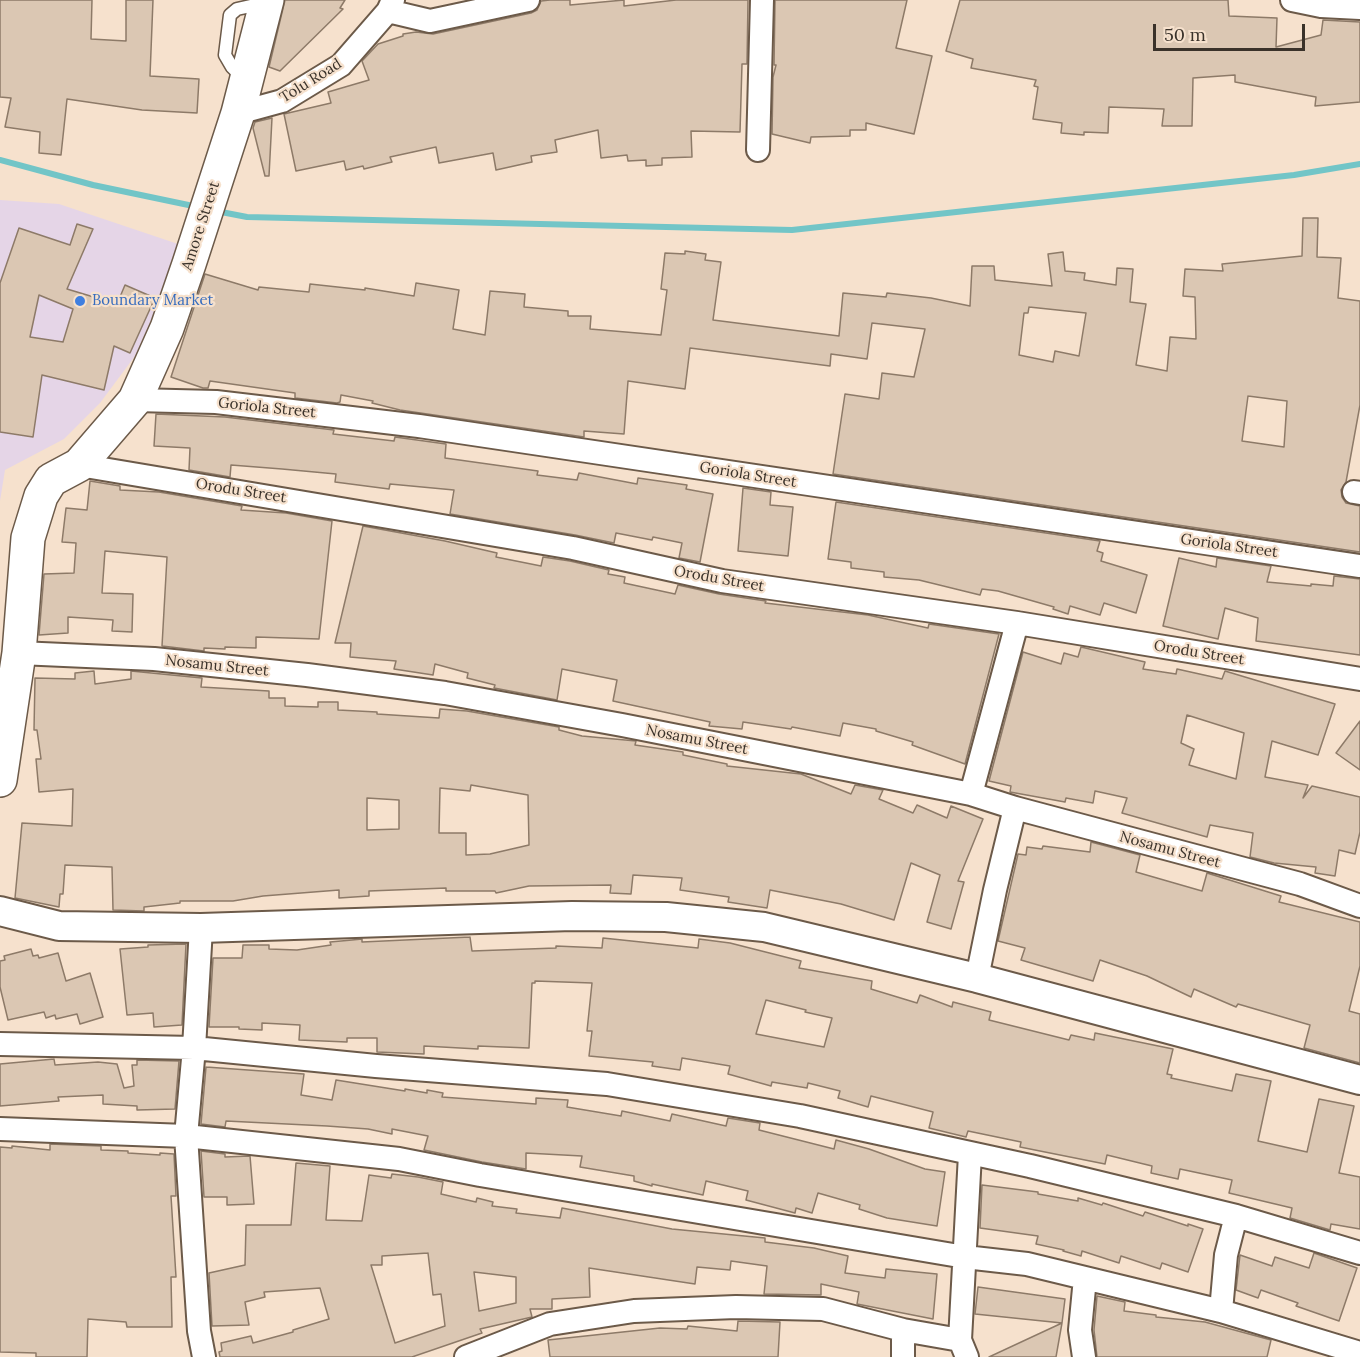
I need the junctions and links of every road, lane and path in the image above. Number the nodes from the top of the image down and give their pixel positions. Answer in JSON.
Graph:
{"nodes":[{"id":1,"x":528,"y":0,"type":"edge"},
{"id":2,"x":762,"y":0,"type":"edge"},
{"id":3,"x":1292,"y":0,"type":"edge"},
{"id":4,"x":266,"y":1,"type":"edge"},
{"id":5,"x":391,"y":5,"type":"edge"},
{"id":6,"x":1360,"y":8,"type":"edge"},
{"id":7,"x":238,"y":113,"type":"junction"},
{"id":8,"x":758,"y":150,"type":"dead end"},
{"id":9,"x":135,"y":400,"type":"junction"},
{"id":10,"x":80,"y":465,"type":"junction"},
{"id":11,"x":1360,"y":566,"type":"edge"},
{"id":12,"x":1017,"y":623,"type":"junction"},
{"id":13,"x":19,"y":653,"type":"junction"},
{"id":14,"x":1360,"y":679,"type":"edge"},
{"id":15,"x":0,"y":780,"type":"edge"},
{"id":16,"x":971,"y":794,"type":"junction"},
{"id":17,"x":1015,"y":808,"type":"junction"},
{"id":18,"x":1360,"y":906,"type":"edge"},
{"id":19,"x":3,"y":912,"type":"edge"},
{"id":20,"x":201,"y":928,"type":"junction"},
{"id":21,"x":977,"y":978,"type":"junction"},
{"id":22,"x":0,"y":1044,"type":"edge"},
{"id":23,"x":194,"y":1048,"type":"junction"},
{"id":24,"x":1360,"y":1080,"type":"edge"},
{"id":25,"x":0,"y":1129,"type":"edge"},
{"id":26,"x":186,"y":1136,"type":"junction"},
{"id":27,"x":970,"y":1154,"type":"junction"},
{"id":28,"x":1236,"y":1216,"type":"junction"},
{"id":29,"x":1360,"y":1253,"type":"edge"},
{"id":30,"x":964,"y":1257,"type":"junction"},
{"id":31,"x":1085,"y":1278,"type":"junction"},
{"id":32,"x":1221,"y":1311,"type":"junction"},
{"id":33,"x":903,"y":1330,"type":"junction"},
{"id":34,"x":963,"y":1349,"type":"edge"},
{"id":35,"x":1360,"y":1353,"type":"edge"},
{"id":36,"x":204,"y":1357,"type":"edge"},
{"id":37,"x":466,"y":1357,"type":"edge"},
{"id":38,"x":903,"y":1357,"type":"edge"},
{"id":39,"x":1084,"y":1357,"type":"edge"}],
"edges":[{"from":1,"to":5,"type":"street"},
{"from":2,"to":8,"type":"street"},
{"from":3,"to":6,"type":"street"},
{"from":4,"to":7,"type":"main road","name":"Amore Street"},
{"from":5,"to":7,"type":"street","name":"Tolu Road"},
{"from":7,"to":9,"type":"main road","name":"Amore Street"},
{"from":9,"to":10,"type":"main road","name":"Amore Street"},
{"from":9,"to":11,"type":"street","name":"Goriola Street"},
{"from":10,"to":12,"type":"street","name":"Orodu Street"},
{"from":10,"to":13,"type":"main road"},
{"from":12,"to":14,"type":"street","name":"Orodu Street"},
{"from":12,"to":16,"type":"street"},
{"from":13,"to":15,"type":"main road"},
{"from":13,"to":16,"type":"street","name":"Nosamu Street"},
{"from":16,"to":17,"type":"street","name":"Nosamu Street"},
{"from":17,"to":18,"type":"street","name":"Nosamu Street"},
{"from":17,"to":21,"type":"street"},
{"from":19,"to":20,"type":"street"},
{"from":20,"to":21,"type":"street"},
{"from":20,"to":23,"type":"street"},
{"from":21,"to":24,"type":"street"},
{"from":22,"to":23,"type":"street"},
{"from":23,"to":26,"type":"street"},
{"from":23,"to":27,"type":"street"},
{"from":25,"to":26,"type":"street"},
{"from":26,"to":30,"type":"street"},
{"from":26,"to":36,"type":"street"},
{"from":27,"to":28,"type":"street"},
{"from":27,"to":30,"type":"street"},
{"from":28,"to":29,"type":"street"},
{"from":28,"to":32,"type":"street"},
{"from":30,"to":31,"type":"street"},
{"from":30,"to":34,"type":"street"},
{"from":31,"to":32,"type":"street"},
{"from":31,"to":39,"type":"street"},
{"from":32,"to":35,"type":"street"},
{"from":33,"to":34,"type":"street"},
{"from":33,"to":37,"type":"street"},
{"from":33,"to":38,"type":"street"}]}
